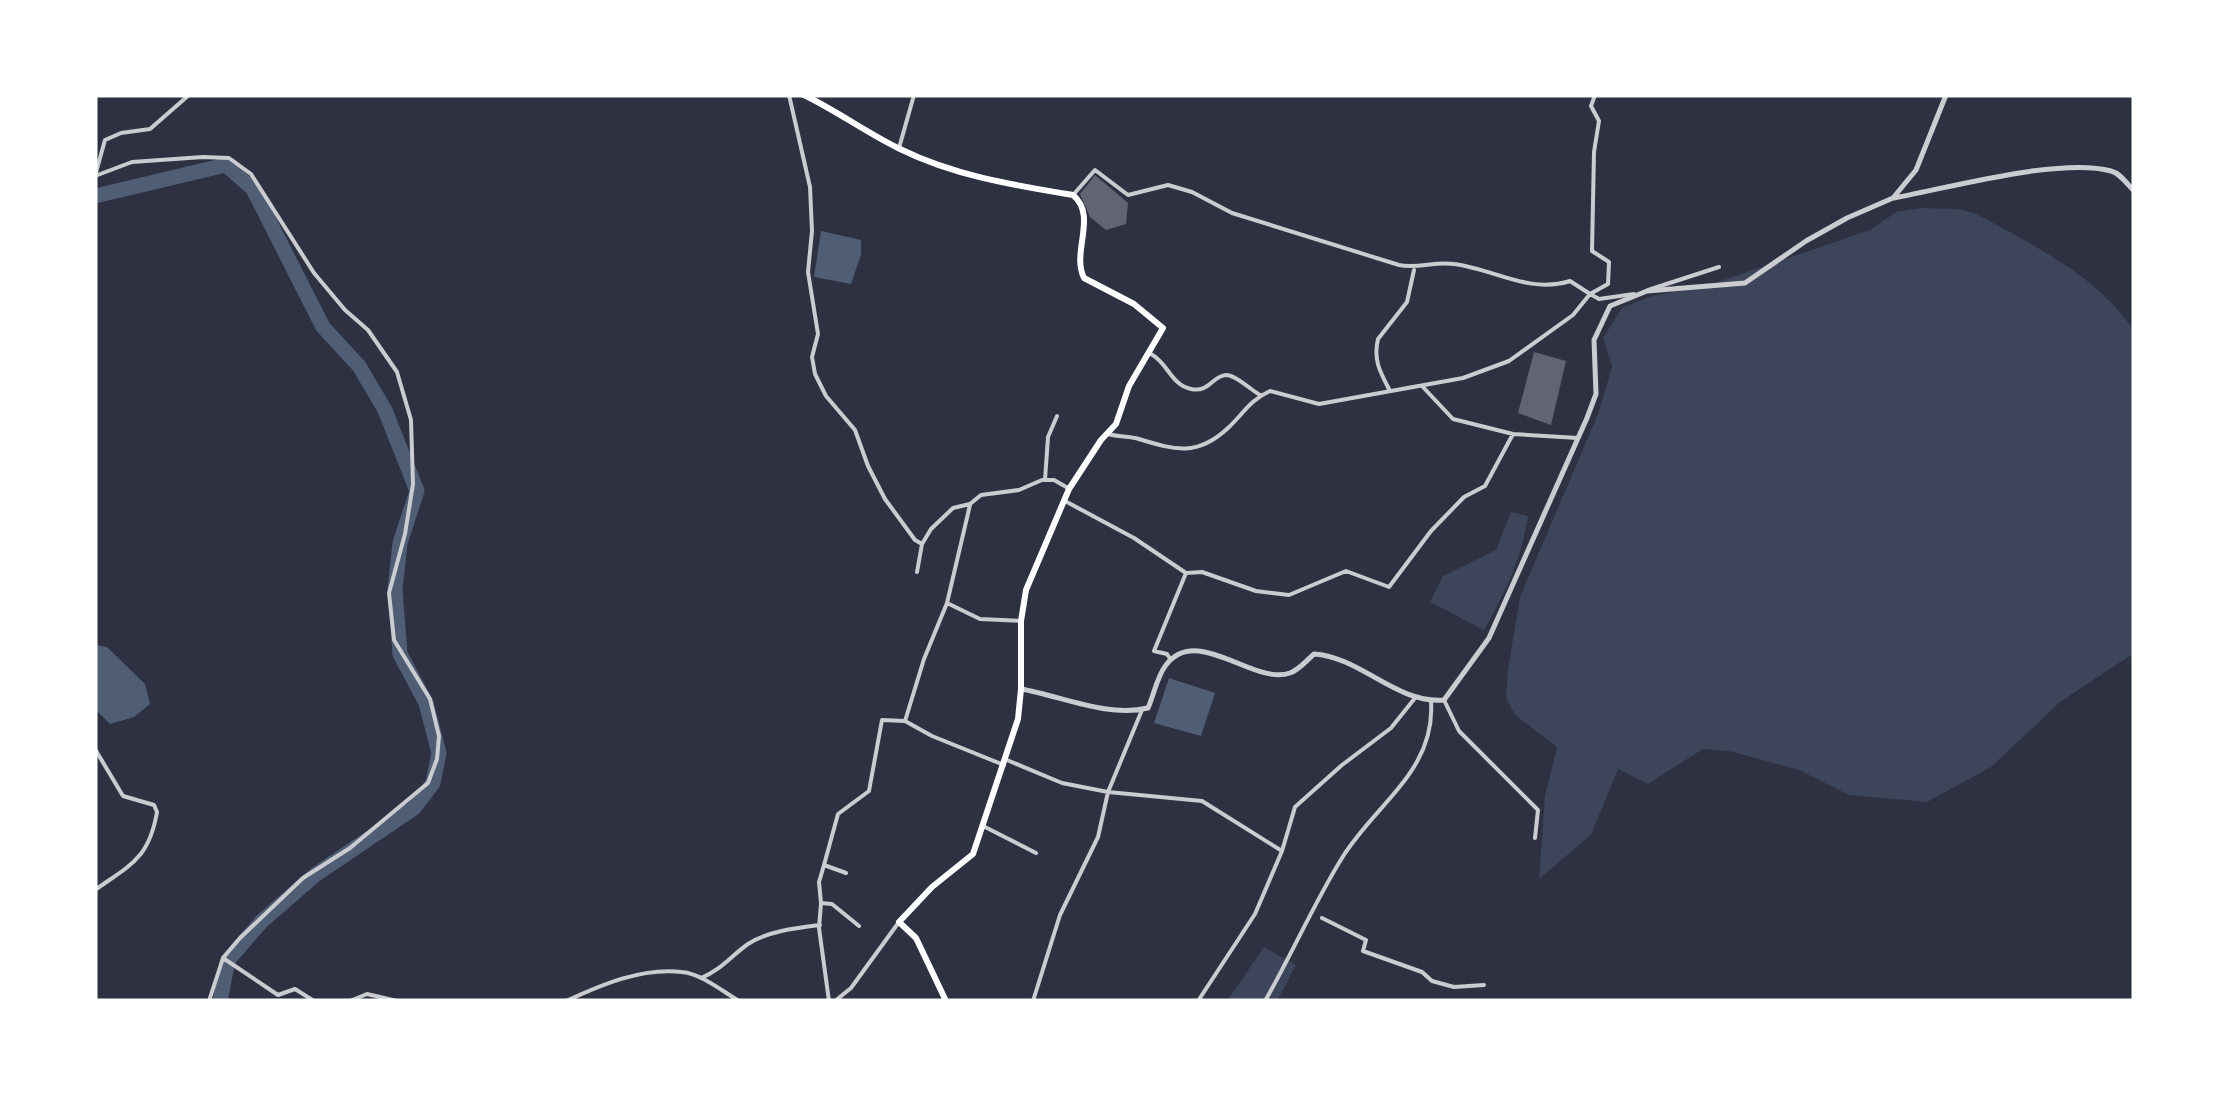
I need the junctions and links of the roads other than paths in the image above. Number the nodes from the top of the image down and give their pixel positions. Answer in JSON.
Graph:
{"nodes":[{"id":1,"x":188,"y":95,"type":"edge"},
{"id":2,"x":790,"y":95,"type":"edge"},
{"id":3,"x":804,"y":95,"type":"edge"},
{"id":4,"x":914,"y":95,"type":"edge"},
{"id":5,"x":1595,"y":95,"type":"edge"},
{"id":6,"x":1946,"y":95,"type":"edge"},
{"id":7,"x":899,"y":149,"type":"junction"},
{"id":8,"x":95,"y":176,"type":"edge"},
{"id":9,"x":2134,"y":191,"type":"edge"},
{"id":10,"x":1073,"y":195,"type":"junction"},
{"id":11,"x":1894,"y":198,"type":"junction"},
{"id":12,"x":1719,"y":267,"type":"dead end"},
{"id":13,"x":1414,"y":268,"type":"junction"},
{"id":14,"x":1590,"y":294,"type":"junction"},
{"id":15,"x":1147,"y":351,"type":"junction"},
{"id":16,"x":1422,"y":386,"type":"junction"},
{"id":17,"x":1390,"y":390,"type":"junction"},
{"id":18,"x":1260,"y":396,"type":"junction"},
{"id":19,"x":1057,"y":416,"type":"dead end"},
{"id":20,"x":1108,"y":434,"type":"junction"},
{"id":21,"x":1513,"y":434,"type":"junction"},
{"id":22,"x":1578,"y":438,"type":"junction"},
{"id":23,"x":1046,"y":480,"type":"junction"},
{"id":24,"x":1069,"y":489,"type":"junction"},
{"id":25,"x":1064,"y":500,"type":"junction"},
{"id":26,"x":970,"y":504,"type":"junction"},
{"id":27,"x":922,"y":544,"type":"junction"},
{"id":28,"x":917,"y":572,"type":"dead end"},
{"id":29,"x":1186,"y":573,"type":"junction"},
{"id":30,"x":947,"y":602,"type":"junction"},
{"id":31,"x":1021,"y":621,"type":"junction"},
{"id":32,"x":1171,"y":660,"type":"junction"},
{"id":33,"x":1022,"y":688,"type":"junction"},
{"id":34,"x":1415,"y":698,"type":"junction"},
{"id":35,"x":1444,"y":700,"type":"junction"},
{"id":36,"x":1431,"y":701,"type":"junction"},
{"id":37,"x":1142,"y":710,"type":"junction"},
{"id":38,"x":905,"y":721,"type":"junction"},
{"id":39,"x":95,"y":749,"type":"edge"},
{"id":40,"x":1005,"y":762,"type":"junction"},
{"id":41,"x":1108,"y":792,"type":"junction"},
{"id":42,"x":983,"y":826,"type":"junction"},
{"id":43,"x":1535,"y":838,"type":"dead end"},
{"id":44,"x":1282,"y":851,"type":"junction"},
{"id":45,"x":1036,"y":853,"type":"dead end"},
{"id":46,"x":824,"y":864,"type":"junction"},
{"id":47,"x":846,"y":873,"type":"dead end"},
{"id":48,"x":95,"y":890,"type":"edge"},
{"id":49,"x":821,"y":903,"type":"junction"},
{"id":50,"x":1322,"y":918,"type":"dead end"},
{"id":51,"x":899,"y":922,"type":"junction"},
{"id":52,"x":820,"y":925,"type":"junction"},
{"id":53,"x":859,"y":926,"type":"dead end"},
{"id":54,"x":223,"y":958,"type":"junction"},
{"id":55,"x":701,"y":978,"type":"junction"},
{"id":56,"x":1484,"y":985,"type":"dead end"},
{"id":57,"x":209,"y":1001,"type":"edge"},
{"id":58,"x":314,"y":1001,"type":"edge"},
{"id":59,"x":350,"y":1001,"type":"edge"},
{"id":60,"x":396,"y":1001,"type":"edge"},
{"id":61,"x":566,"y":1001,"type":"edge"},
{"id":62,"x":739,"y":1001,"type":"edge"},
{"id":63,"x":832,"y":1001,"type":"edge"},
{"id":64,"x":946,"y":1001,"type":"edge"},
{"id":65,"x":1033,"y":1001,"type":"edge"},
{"id":66,"x":1198,"y":1001,"type":"edge"},
{"id":67,"x":1265,"y":1001,"type":"edge"}],
"edges":[{"from":1,"to":8,"type":"street"},
{"from":2,"to":27,"type":"street"},
{"from":3,"to":7,"type":"main road"},
{"from":4,"to":7,"type":"street"},
{"from":5,"to":14,"type":"street"},
{"from":6,"to":11,"type":"street"},
{"from":7,"to":10,"type":"main road"},
{"from":8,"to":54,"type":"street"},
{"from":9,"to":11,"type":"street"},
{"from":10,"to":13,"type":"street"},
{"from":10,"to":15,"type":"main road"},
{"from":11,"to":22,"type":"street"},
{"from":12,"to":14,"type":"street"},
{"from":13,"to":14,"type":"street"},
{"from":13,"to":17,"type":"street"},
{"from":14,"to":16,"type":"street"},
{"from":15,"to":18,"type":"street"},
{"from":15,"to":20,"type":"main road"},
{"from":16,"to":17,"type":"street"},
{"from":16,"to":21,"type":"street"},
{"from":17,"to":18,"type":"street"},
{"from":18,"to":20,"type":"street"},
{"from":19,"to":23,"type":"street"},
{"from":20,"to":24,"type":"main road"},
{"from":21,"to":22,"type":"street"},
{"from":21,"to":29,"type":"street"},
{"from":22,"to":35,"type":"street"},
{"from":23,"to":24,"type":"street"},
{"from":23,"to":26,"type":"street"},
{"from":24,"to":25,"type":"main road"},
{"from":25,"to":29,"type":"street"},
{"from":25,"to":31,"type":"main road"},
{"from":26,"to":27,"type":"street"},
{"from":26,"to":30,"type":"street"},
{"from":27,"to":28,"type":"street"},
{"from":29,"to":32,"type":"street"},
{"from":30,"to":31,"type":"street"},
{"from":30,"to":38,"type":"street"},
{"from":31,"to":33,"type":"main road"},
{"from":32,"to":34,"type":"street"},
{"from":32,"to":37,"type":"street"},
{"from":33,"to":37,"type":"street"},
{"from":33,"to":40,"type":"main road"},
{"from":34,"to":36,"type":"street"},
{"from":34,"to":44,"type":"street"},
{"from":35,"to":36,"type":"street"},
{"from":35,"to":43,"type":"street"},
{"from":36,"to":67,"type":"street"},
{"from":37,"to":41,"type":"street"},
{"from":38,"to":40,"type":"street"},
{"from":38,"to":46,"type":"street"},
{"from":39,"to":48,"type":"street"},
{"from":40,"to":41,"type":"street"},
{"from":40,"to":42,"type":"main road"},
{"from":41,"to":44,"type":"street"},
{"from":41,"to":65,"type":"street"},
{"from":42,"to":45,"type":"street"},
{"from":42,"to":51,"type":"main road"},
{"from":44,"to":66,"type":"street"},
{"from":46,"to":47,"type":"street"},
{"from":46,"to":49,"type":"street"},
{"from":49,"to":52,"type":"street"},
{"from":49,"to":53,"type":"street"},
{"from":50,"to":56,"type":"street"},
{"from":51,"to":63,"type":"street"},
{"from":51,"to":64,"type":"main road"},
{"from":52,"to":55,"type":"street"},
{"from":52,"to":63,"type":"street"},
{"from":54,"to":57,"type":"street"},
{"from":54,"to":58,"type":"street"},
{"from":55,"to":61,"type":"street"},
{"from":55,"to":62,"type":"street"},
{"from":59,"to":60,"type":"street"}]}
